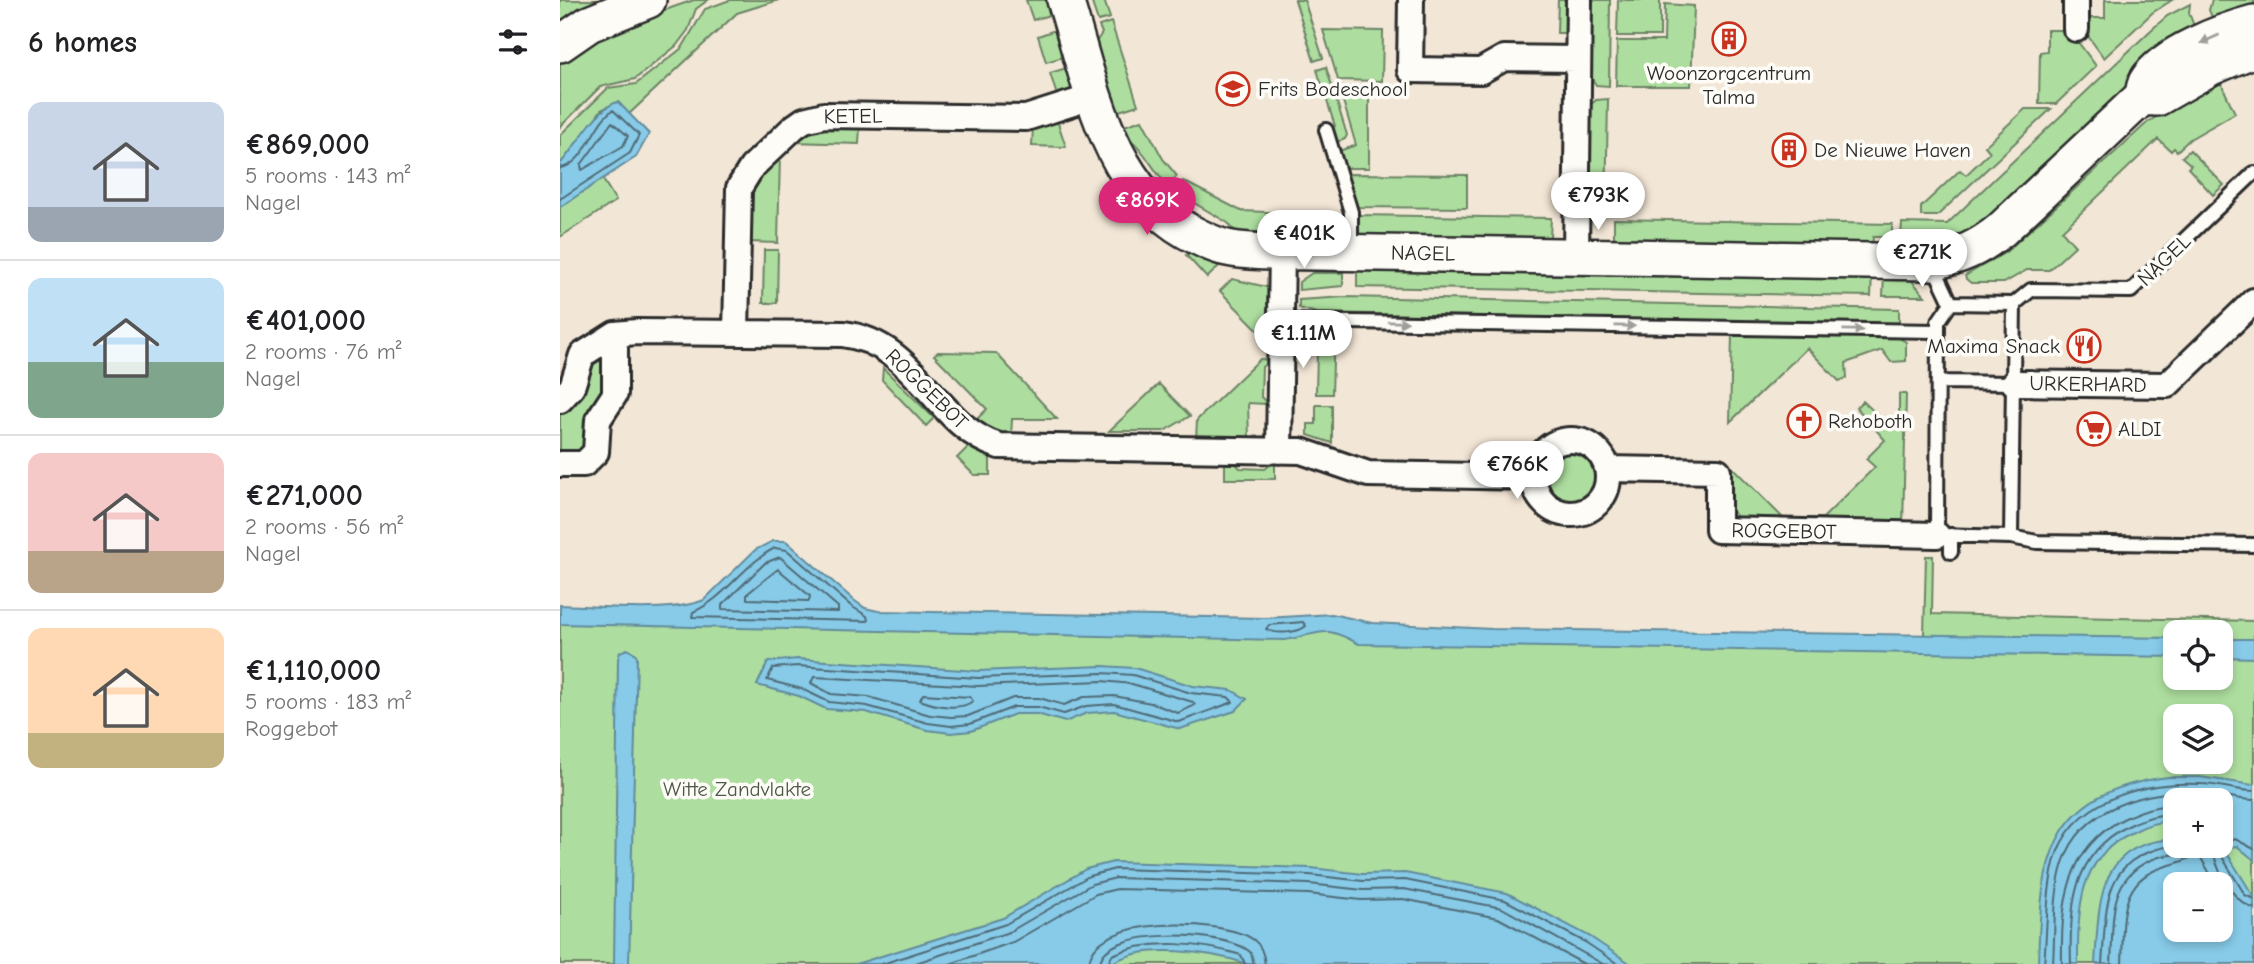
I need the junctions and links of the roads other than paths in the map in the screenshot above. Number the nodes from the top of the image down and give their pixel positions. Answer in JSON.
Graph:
{"nodes":[{"id":1,"x":648,"y":0,"type":"edge"},
{"id":2,"x":1065,"y":0,"type":"edge"},
{"id":3,"x":1411,"y":0,"type":"edge"},
{"id":4,"x":1579,"y":0,"type":"edge"},
{"id":5,"x":2076,"y":0,"type":"edge"},
{"id":6,"x":2254,"y":23,"type":"edge"},
{"id":7,"x":2076,"y":29,"type":"dead end"},
{"id":8,"x":560,"y":44,"type":"edge"},
{"id":9,"x":2254,"y":50,"type":"edge"},
{"id":10,"x":1578,"y":58,"type":"junction"},
{"id":11,"x":1096,"y":96,"type":"junction"},
{"id":12,"x":2142,"y":97,"type":"junction"},
{"id":13,"x":1326,"y":130,"type":"dead end"},
{"id":14,"x":2254,"y":173,"type":"edge"},
{"id":15,"x":1282,"y":250,"type":"junction"},
{"id":16,"x":1351,"y":252,"type":"junction"},
{"id":17,"x":1576,"y":255,"type":"junction"},
{"id":18,"x":1931,"y":262,"type":"junction"},
{"id":19,"x":2254,"y":301,"type":"edge"},
{"id":20,"x":1951,"y":303,"type":"junction"},
{"id":21,"x":2014,"y":304,"type":"junction"},
{"id":22,"x":1281,"y":321,"type":"junction"},
{"id":23,"x":1938,"y":331,"type":"junction"},
{"id":24,"x":736,"y":333,"type":"junction"},
{"id":25,"x":615,"y":334,"type":"junction"},
{"id":26,"x":1938,"y":382,"type":"junction"},
{"id":27,"x":2014,"y":383,"type":"junction"},
{"id":28,"x":560,"y":400,"type":"edge"},
{"id":29,"x":1279,"y":451,"type":"junction"},
{"id":30,"x":560,"y":464,"type":"edge"},
{"id":31,"x":1607,"y":469,"type":"junction"},
{"id":32,"x":1534,"y":477,"type":"junction"},
{"id":33,"x":2011,"y":537,"type":"junction"},
{"id":34,"x":1946,"y":541,"type":"junction"},
{"id":35,"x":2254,"y":546,"type":"edge"}],
"edges":[{"from":1,"to":8,"type":"street"},
{"from":2,"to":11,"type":"street","name":"NAGEL"},
{"from":3,"to":10,"type":"street"},
{"from":4,"to":10,"type":"street"},
{"from":5,"to":7,"type":"street"},
{"from":6,"to":12,"type":"street","name":"NAGEL","one_way":true},
{"from":9,"to":12,"type":"street","name":"NAGEL"},
{"from":10,"to":17,"type":"street"},
{"from":11,"to":15,"type":"street","name":"NAGEL"},
{"from":11,"to":24,"type":"street","name":"KETEL"},
{"from":12,"to":18,"type":"street","name":"NAGEL"},
{"from":13,"to":16,"type":"lane"},
{"from":14,"to":21,"type":"lane","name":"NAGEL"},
{"from":15,"to":16,"type":"street","name":"NAGEL"},
{"from":15,"to":22,"type":"street"},
{"from":16,"to":17,"type":"street","name":"NAGEL"},
{"from":17,"to":18,"type":"street","name":"NAGEL"},
{"from":18,"to":20,"type":"lane"},
{"from":19,"to":27,"type":"street","name":"URKERHARD"},
{"from":20,"to":21,"type":"lane","name":"NAGEL"},
{"from":20,"to":23,"type":"lane"},
{"from":21,"to":27,"type":"lane"},
{"from":22,"to":23,"type":"lane","one_way":true},
{"from":22,"to":29,"type":"street"},
{"from":23,"to":26,"type":"lane"},
{"from":24,"to":25,"type":"street","name":"ROGGEBOT"},
{"from":24,"to":29,"type":"street","name":"ROGGEBOT"},
{"from":25,"to":28,"type":"street"},
{"from":25,"to":30,"type":"street"},
{"from":26,"to":27,"type":"lane"},
{"from":26,"to":34,"type":"lane"},
{"from":27,"to":33,"type":"lane"},
{"from":29,"to":32,"type":"street","name":"ROGGEBOT"},
{"from":31,"to":32,"type":"street"},
{"from":31,"to":32,"type":"street"},
{"from":31,"to":34,"type":"street","name":"ROGGEBOT"},
{"from":33,"to":34,"type":"lane"},
{"from":33,"to":35,"type":"lane"}]}
